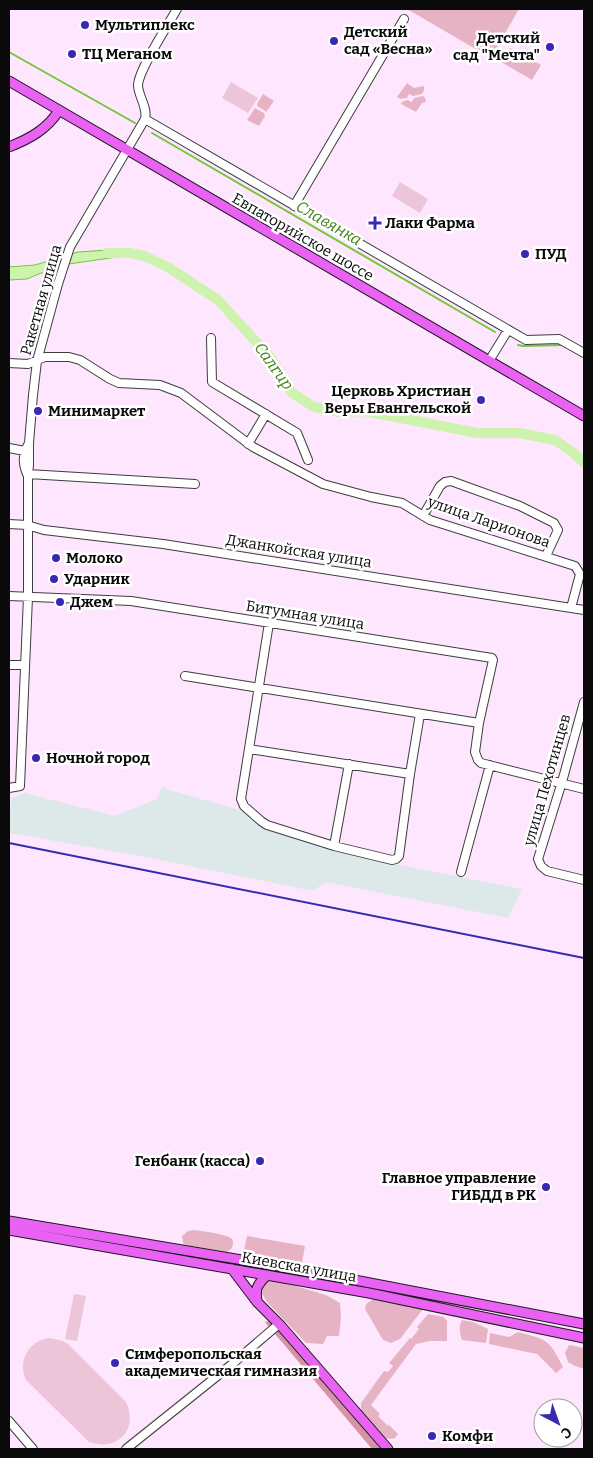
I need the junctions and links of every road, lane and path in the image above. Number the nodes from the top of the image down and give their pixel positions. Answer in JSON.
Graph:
{"nodes":[{"id":1,"x":177,"y":9,"type":"edge"},
{"id":2,"x":404,"y":19,"type":"dead end"},
{"id":3,"x":9,"y":81,"type":"edge"},
{"id":4,"x":59,"y":110,"type":"junction"},
{"id":5,"x":145,"y":118,"type":"junction"},
{"id":6,"x":9,"y":147,"type":"edge"},
{"id":7,"x":127,"y":150,"type":"junction"},
{"id":8,"x":294,"y":206,"type":"junction"},
{"id":9,"x":508,"y":330,"type":"junction"},
{"id":10,"x":211,"y":338,"type":"dead end"},
{"id":11,"x":584,"y":352,"type":"edge"},
{"id":12,"x":37,"y":361,"type":"junction"},
{"id":13,"x":489,"y":361,"type":"junction"},
{"id":14,"x":9,"y":363,"type":"edge"},
{"id":15,"x":266,"y":414,"type":"junction"},
{"id":16,"x":584,"y":416,"type":"edge"},
{"id":17,"x":29,"y":443,"type":"junction"},
{"id":18,"x":248,"y":444,"type":"junction"},
{"id":19,"x":9,"y":448,"type":"edge"},
{"id":20,"x":24,"y":451,"type":"junction"},
{"id":21,"x":308,"y":460,"type":"dead end"},
{"id":22,"x":28,"y":474,"type":"junction"},
{"id":23,"x":195,"y":484,"type":"dead end"},
{"id":24,"x":422,"y":516,"type":"junction"},
{"id":25,"x":9,"y":524,"type":"edge"},
{"id":26,"x":27,"y":525,"type":"junction"},
{"id":27,"x":546,"y":556,"type":"junction"},
{"id":28,"x":9,"y":596,"type":"edge"},
{"id":29,"x":28,"y":597,"type":"junction"},
{"id":30,"x":572,"y":608,"type":"junction"},
{"id":31,"x":584,"y":610,"type":"edge"},
{"id":32,"x":269,"y":623,"type":"junction"},
{"id":33,"x":9,"y":665,"type":"edge"},
{"id":34,"x":24,"y":665,"type":"junction"},
{"id":35,"x":185,"y":676,"type":"dead end"},
{"id":36,"x":259,"y":688,"type":"junction"},
{"id":37,"x":584,"y":702,"type":"edge"},
{"id":38,"x":420,"y":714,"type":"junction"},
{"id":39,"x":480,"y":723,"type":"junction"},
{"id":40,"x":249,"y":749,"type":"junction"},
{"id":41,"x":349,"y":764,"type":"junction"},
{"id":42,"x":490,"y":765,"type":"junction"},
{"id":43,"x":410,"y":774,"type":"junction"},
{"id":44,"x":562,"y":782,"type":"junction"},
{"id":45,"x":9,"y":788,"type":"edge"},
{"id":46,"x":584,"y":788,"type":"edge"},
{"id":47,"x":334,"y":846,"type":"junction"},
{"id":48,"x":461,"y":872,"type":"dead end"},
{"id":49,"x":584,"y":880,"type":"edge"},
{"id":50,"x":9,"y":1220,"type":"edge"},
{"id":51,"x":9,"y":1230,"type":"edge"},
{"id":52,"x":232,"y":1269,"type":"junction"},
{"id":53,"x":267,"y":1275,"type":"junction"},
{"id":54,"x":457,"y":1299,"type":"junction"},
{"id":55,"x":257,"y":1302,"type":"junction"},
{"id":56,"x":455,"y":1311,"type":"junction"},
{"id":57,"x":584,"y":1323,"type":"edge"},
{"id":58,"x":279,"y":1324,"type":"junction"},
{"id":59,"x":584,"y":1338,"type":"edge"},
{"id":60,"x":9,"y":1422,"type":"edge"},
{"id":61,"x":34,"y":1449,"type":"edge"},
{"id":62,"x":126,"y":1449,"type":"edge"},
{"id":63,"x":388,"y":1449,"type":"edge"}],
"edges":[{"from":1,"to":5,"type":"street"},
{"from":2,"to":8,"type":"street"},
{"from":3,"to":4,"type":"main road","name":"Евпаторийское шоссе"},
{"from":4,"to":6,"type":"main road"},
{"from":4,"to":7,"type":"main road","name":"Евпаторийское шоссе"},
{"from":5,"to":7,"type":"street","name":"Ракетная улица"},
{"from":5,"to":8,"type":"street"},
{"from":7,"to":12,"type":"street","name":"Ракетная улица"},
{"from":7,"to":13,"type":"main road","name":"Евпаторийское шоссе"},
{"from":8,"to":9,"type":"street"},
{"from":9,"to":11,"type":"street"},
{"from":9,"to":13,"type":"street"},
{"from":10,"to":15,"type":"street"},
{"from":12,"to":14,"type":"street","name":"улица Ларионова"},
{"from":12,"to":17,"type":"street","name":"Ракетная улица"},
{"from":12,"to":18,"type":"street","name":"улица Ларионова"},
{"from":13,"to":16,"type":"main road","name":"Евпаторийское шоссе"},
{"from":15,"to":18,"type":"street"},
{"from":15,"to":21,"type":"street"},
{"from":17,"to":20,"type":"street","name":"Ракетная улица"},
{"from":17,"to":22,"type":"street","name":"Ракетная улица"},
{"from":18,"to":24,"type":"street","name":"улица Ларионова"},
{"from":19,"to":20,"type":"street"},
{"from":20,"to":22,"type":"street","name":"Ракетная улица"},
{"from":22,"to":23,"type":"street"},
{"from":22,"to":26,"type":"street","name":"Ракетная улица"},
{"from":24,"to":27,"type":"street","name":"улица Ларионова"},
{"from":24,"to":27,"type":"street"},
{"from":25,"to":26,"type":"street","name":"Джанкойская улица"},
{"from":26,"to":29,"type":"street","name":"Ракетная улица"},
{"from":26,"to":30,"type":"street","name":"Джанкойская улица"},
{"from":27,"to":30,"type":"street","name":"улица Ларионова"},
{"from":28,"to":29,"type":"street","name":"Битумная улица"},
{"from":29,"to":32,"type":"street","name":"Битумная улица"},
{"from":29,"to":34,"type":"street","name":"Ракетная улица"},
{"from":30,"to":31,"type":"street","name":"Джанкойская улица"},
{"from":32,"to":36,"type":"street"},
{"from":32,"to":39,"type":"street","name":"Битумная улица"},
{"from":33,"to":34,"type":"street"},
{"from":34,"to":45,"type":"street","name":"Ракетная улица"},
{"from":35,"to":36,"type":"street"},
{"from":36,"to":38,"type":"street"},
{"from":36,"to":40,"type":"street"},
{"from":37,"to":44,"type":"street","name":"улица Пехотинцев"},
{"from":38,"to":39,"type":"street"},
{"from":38,"to":43,"type":"street"},
{"from":39,"to":42,"type":"street","name":"Битумная улица"},
{"from":40,"to":41,"type":"street"},
{"from":40,"to":47,"type":"street"},
{"from":41,"to":43,"type":"street"},
{"from":41,"to":47,"type":"street"},
{"from":42,"to":44,"type":"street"},
{"from":42,"to":48,"type":"street"},
{"from":43,"to":47,"type":"street"},
{"from":44,"to":46,"type":"street"},
{"from":44,"to":49,"type":"street","name":"улица Пехотинцев"},
{"from":50,"to":54,"type":"main road","name":"Киевская улица"},
{"from":51,"to":52,"type":"main road","name":"Киевская улица"},
{"from":52,"to":53,"type":"main road","name":"Киевская улица"},
{"from":52,"to":55,"type":"main road"},
{"from":53,"to":55,"type":"main road"},
{"from":53,"to":56,"type":"main road","name":"Киевская улица"},
{"from":54,"to":56,"type":"street"},
{"from":54,"to":57,"type":"main road","name":"Киевская улица"},
{"from":55,"to":58,"type":"main road"},
{"from":56,"to":59,"type":"main road","name":"Киевская улица"},
{"from":58,"to":62,"type":"street"},
{"from":58,"to":63,"type":"main road"},
{"from":60,"to":61,"type":"street"}]}
